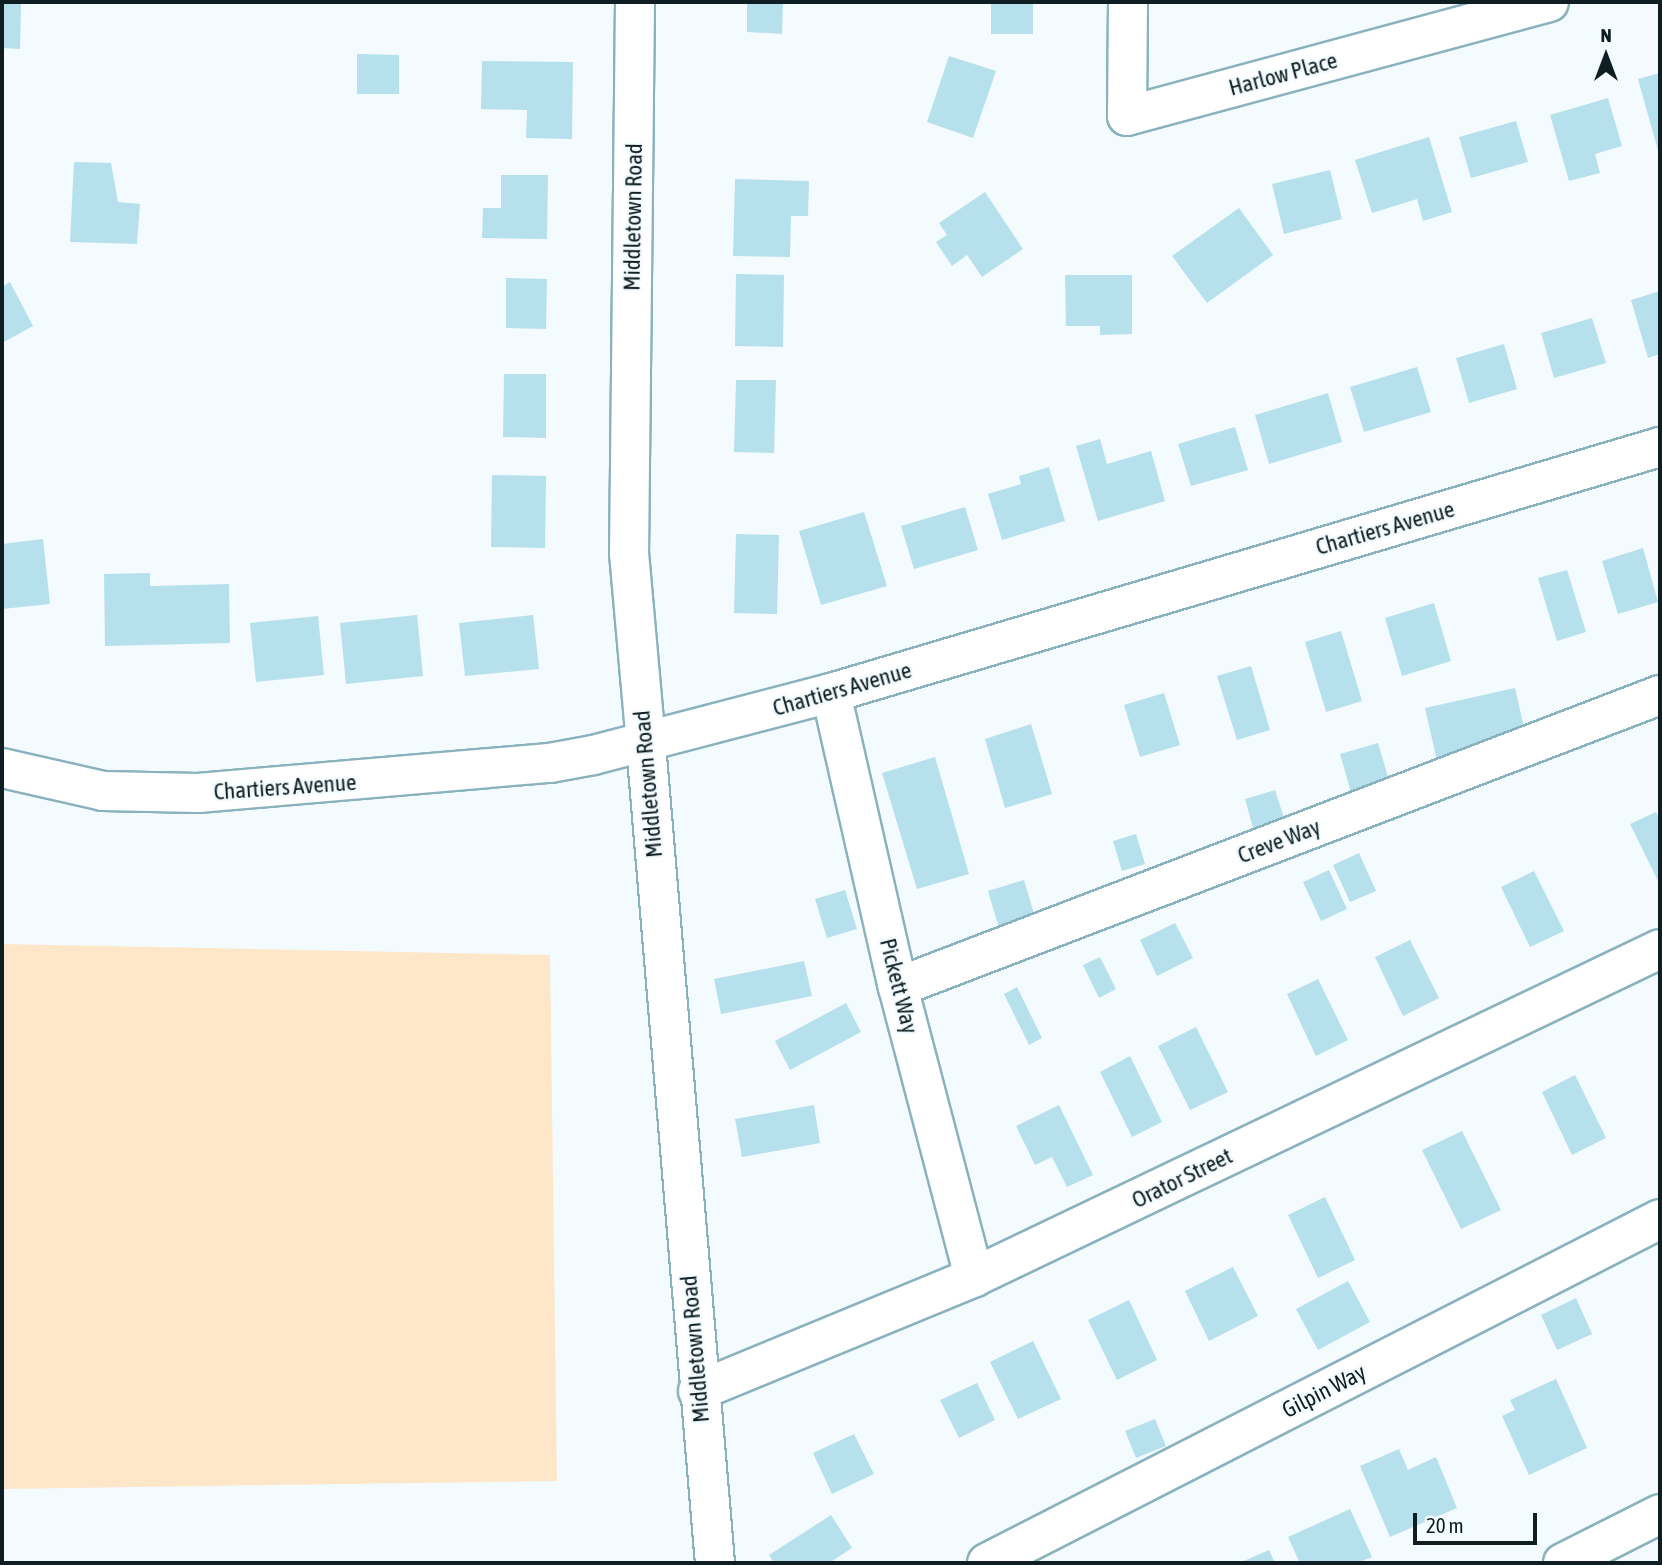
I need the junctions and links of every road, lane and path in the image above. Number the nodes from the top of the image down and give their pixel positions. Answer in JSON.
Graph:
{"nodes":[{"id":1,"x":635,"y":2,"type":"edge"},
{"id":2,"x":1128,"y":2,"type":"edge"},
{"id":3,"x":1549,"y":2,"type":"edge"},
{"id":4,"x":1660,"y":447,"type":"edge"},
{"id":5,"x":831,"y":693,"type":"junction"},
{"id":6,"x":1660,"y":695,"type":"edge"},
{"id":7,"x":646,"y":745,"type":"junction"},
{"id":8,"x":2,"y":768,"type":"edge"},
{"id":9,"x":1660,"y":949,"type":"edge"},
{"id":10,"x":898,"y":987,"type":"junction"},
{"id":11,"x":1660,"y":1219,"type":"edge"},
{"id":12,"x":974,"y":1277,"type":"junction"},
{"id":13,"x":698,"y":1391,"type":"junction"},
{"id":14,"x":1660,"y":1514,"type":"edge"},
{"id":15,"x":715,"y":1563,"type":"edge"},
{"id":16,"x":987,"y":1563,"type":"edge"},
{"id":17,"x":1563,"y":1563,"type":"edge"}],
"edges":[{"from":1,"to":7,"type":"street","name":"Middletown Road"},
{"from":2,"to":3,"type":"street","name":"Harlow Place"},
{"from":4,"to":5,"type":"street","name":"Chartiers Avenue"},
{"from":5,"to":7,"type":"street","name":"Chartiers Avenue"},
{"from":5,"to":10,"type":"street","name":"Pickett Way"},
{"from":6,"to":10,"type":"street","name":"Creve Way"},
{"from":7,"to":8,"type":"street","name":"Chartiers Avenue"},
{"from":7,"to":13,"type":"street","name":"Middletown Road"},
{"from":9,"to":12,"type":"street","name":"Orator Street"},
{"from":10,"to":12,"type":"street","name":"Pickett Way"},
{"from":11,"to":16,"type":"street","name":"Gilpin Way"},
{"from":12,"to":13,"type":"street","name":"Orator Street"},
{"from":13,"to":15,"type":"street","name":"Middletown Road"},
{"from":14,"to":17,"type":"street"}]}
